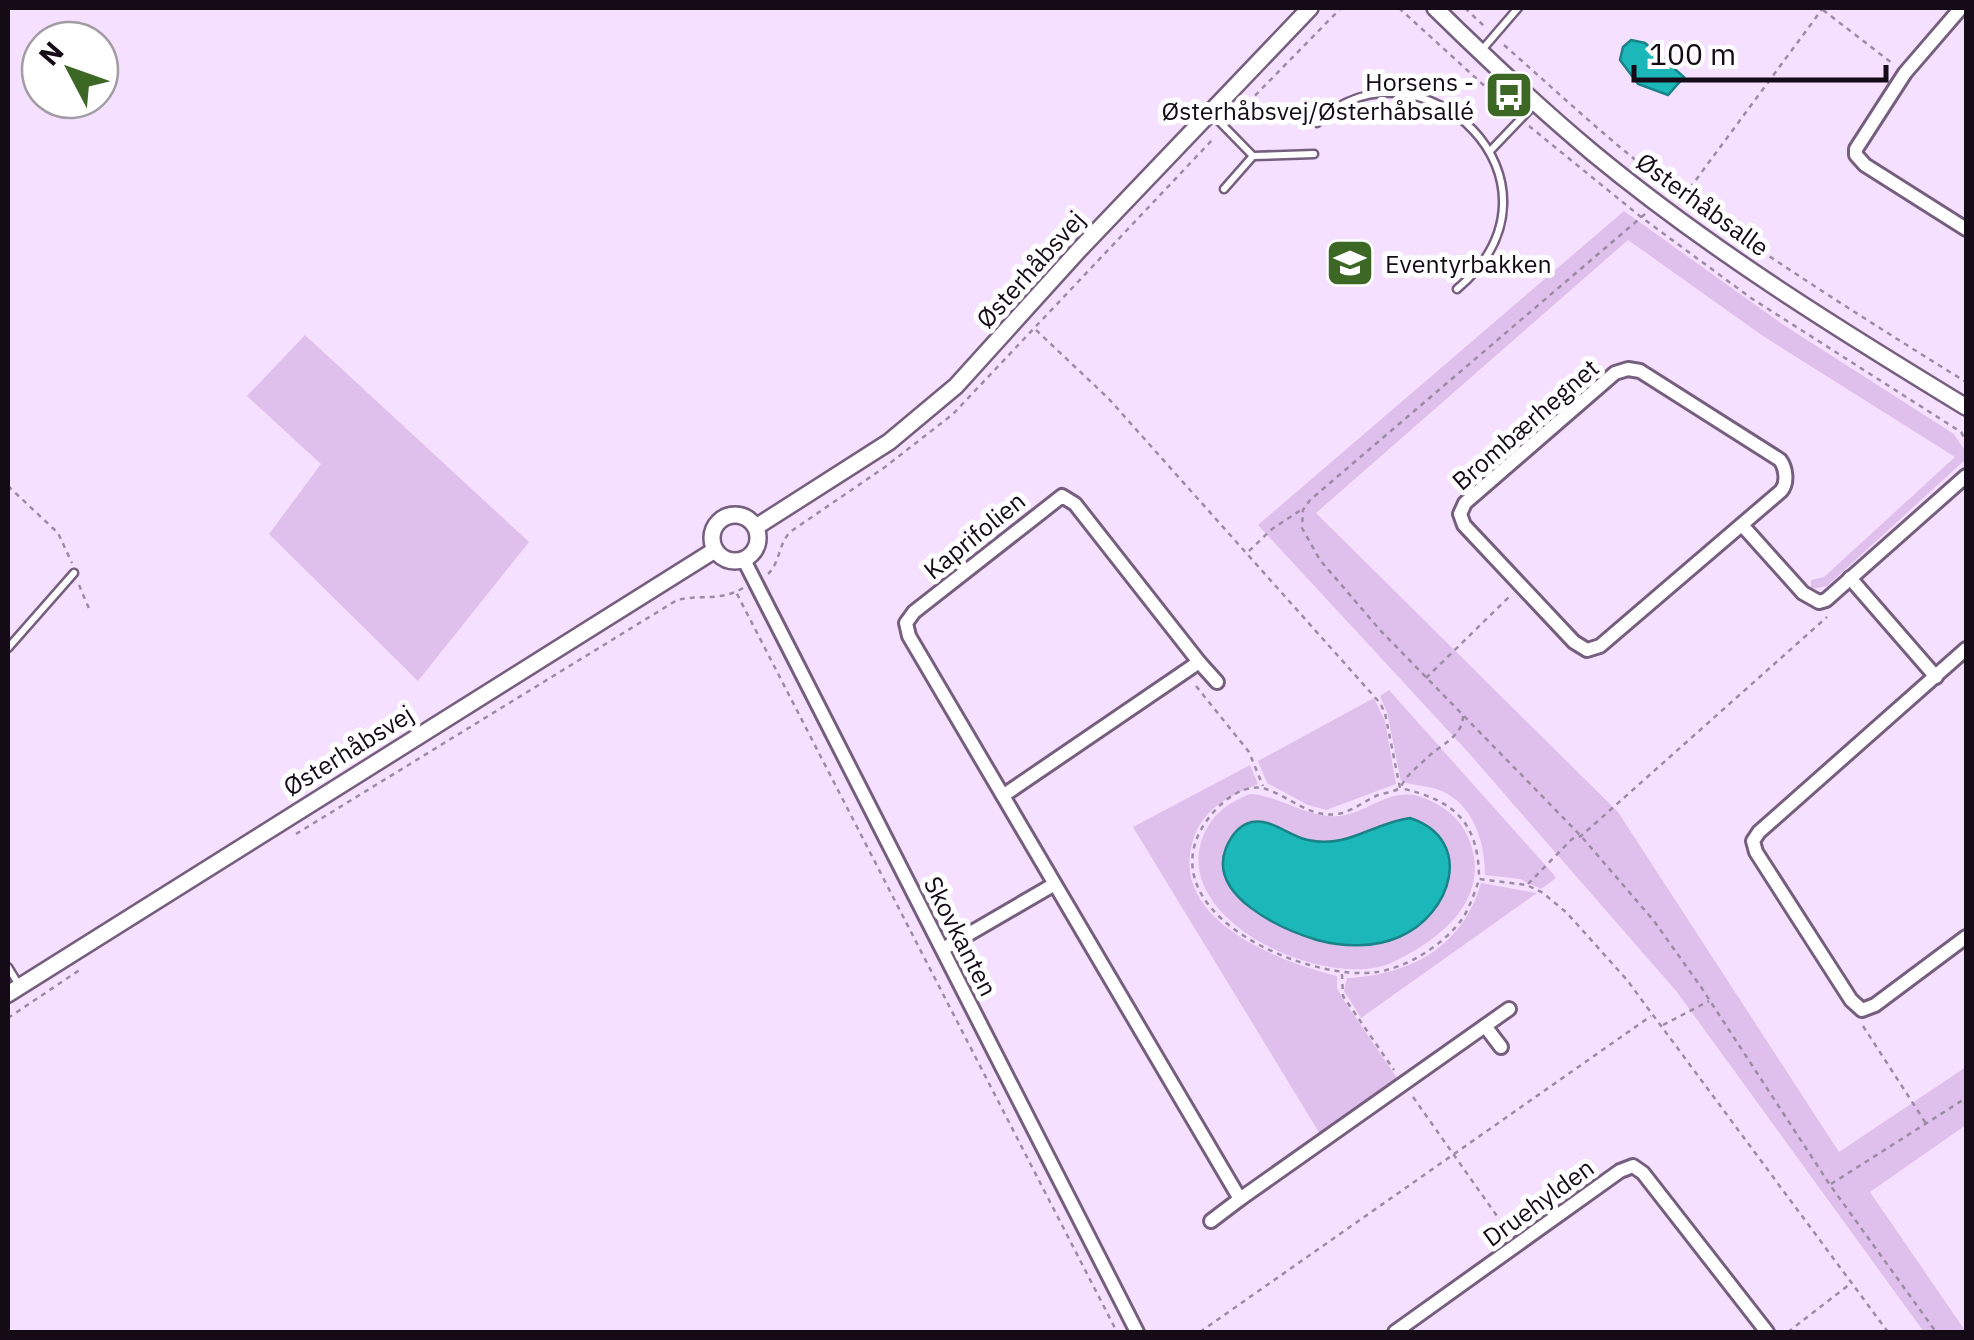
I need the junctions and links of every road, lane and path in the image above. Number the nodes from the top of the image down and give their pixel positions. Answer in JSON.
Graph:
{"nodes":[{"id":1,"x":1310,"y":8,"type":"edge"},
{"id":2,"x":1341,"y":8,"type":"edge"},
{"id":3,"x":1435,"y":8,"type":"edge"},
{"id":4,"x":1465,"y":8,"type":"edge"},
{"id":5,"x":1518,"y":8,"type":"edge"},
{"id":6,"x":1822,"y":8,"type":"edge"},
{"id":7,"x":1960,"y":8,"type":"edge"},
{"id":8,"x":1494,"y":36,"type":"junction"},
{"id":9,"x":1480,"y":52,"type":"junction"},
{"id":10,"x":1905,"y":73,"type":"junction"},
{"id":11,"x":1536,"y":103,"type":"junction"},
{"id":12,"x":1210,"y":112,"type":"junction"},
{"id":13,"x":1317,"y":123,"type":"dead end"},
{"id":14,"x":1225,"y":127,"type":"junction"},
{"id":15,"x":1491,"y":150,"type":"junction"},
{"id":16,"x":1314,"y":154,"type":"dead end"},
{"id":17,"x":1253,"y":156,"type":"junction"},
{"id":18,"x":1224,"y":189,"type":"dead end"},
{"id":19,"x":1684,"y":197,"type":"junction"},
{"id":20,"x":1664,"y":208,"type":"junction"},
{"id":21,"x":1966,"y":229,"type":"edge"},
{"id":22,"x":1456,"y":289,"type":"dead end"},
{"id":23,"x":1035,"y":329,"type":"junction"},
{"id":24,"x":1966,"y":382,"type":"edge"},
{"id":25,"x":1966,"y":407,"type":"edge"},
{"id":26,"x":1966,"y":424,"type":"edge"},
{"id":27,"x":1961,"y":432,"type":"dead end"},
{"id":28,"x":1966,"y":476,"type":"edge"},
{"id":29,"x":8,"y":486,"type":"edge"},
{"id":30,"x":1303,"y":510,"type":"junction"},
{"id":31,"x":1742,"y":526,"type":"junction"},
{"id":32,"x":756,"y":528,"type":"junction"},
{"id":33,"x":716,"y":550,"type":"junction"},
{"id":34,"x":1248,"y":552,"type":"junction"},
{"id":35,"x":744,"y":560,"type":"junction"},
{"id":36,"x":74,"y":573,"type":"junction"},
{"id":37,"x":1850,"y":578,"type":"junction"},
{"id":38,"x":756,"y":581,"type":"junction"},
{"id":39,"x":1520,"y":585,"type":"junction"},
{"id":40,"x":736,"y":592,"type":"junction"},
{"id":41,"x":90,"y":611,"type":"dead end"},
{"id":42,"x":1829,"y":614,"type":"dead end"},
{"id":43,"x":8,"y":648,"type":"edge"},
{"id":44,"x":1966,"y":649,"type":"edge"},
{"id":45,"x":1199,"y":662,"type":"junction"},
{"id":46,"x":1185,"y":672,"type":"junction"},
{"id":47,"x":1936,"y":677,"type":"junction"},
{"id":48,"x":1426,"y":678,"type":"junction"},
{"id":49,"x":1217,"y":682,"type":"dead end"},
{"id":50,"x":1462,"y":716,"type":"junction"},
{"id":51,"x":1263,"y":788,"type":"junction"},
{"id":52,"x":1400,"y":788,"type":"junction"},
{"id":53,"x":1004,"y":795,"type":"junction"},
{"id":54,"x":1580,"y":836,"type":"junction"},
{"id":55,"x":283,"y":842,"type":"dead end"},
{"id":56,"x":1479,"y":879,"type":"junction"},
{"id":57,"x":1526,"y":885,"type":"junction"},
{"id":58,"x":1053,"y":886,"type":"junction"},
{"id":59,"x":1966,"y":937,"type":"edge"},
{"id":60,"x":943,"y":949,"type":"junction"},
{"id":61,"x":8,"y":967,"type":"edge"},
{"id":62,"x":82,"y":968,"type":"dead end"},
{"id":63,"x":1342,"y":972,"type":"junction"},
{"id":64,"x":13,"y":990,"type":"edge"},
{"id":65,"x":1710,"y":1000,"type":"junction"},
{"id":66,"x":1509,"y":1008,"type":"dead end"},
{"id":67,"x":1862,"y":1010,"type":"junction"},
{"id":68,"x":1652,"y":1016,"type":"junction"},
{"id":69,"x":8,"y":1018,"type":"edge"},
{"id":70,"x":1485,"y":1026,"type":"junction"},
{"id":71,"x":1660,"y":1026,"type":"junction"},
{"id":72,"x":1501,"y":1048,"type":"dead end"},
{"id":73,"x":1403,"y":1083,"type":"junction"},
{"id":74,"x":1966,"y":1098,"type":"edge"},
{"id":75,"x":1927,"y":1125,"type":"junction"},
{"id":76,"x":1454,"y":1156,"type":"junction"},
{"id":77,"x":1830,"y":1185,"type":"junction"},
{"id":78,"x":1240,"y":1199,"type":"junction"},
{"id":79,"x":1212,"y":1221,"type":"dead end"},
{"id":80,"x":1518,"y":1245,"type":"junction"},
{"id":81,"x":1852,"y":1283,"type":"junction"},
{"id":82,"x":1117,"y":1332,"type":"edge"},
{"id":83,"x":1137,"y":1332,"type":"edge"},
{"id":84,"x":1200,"y":1332,"type":"edge"},
{"id":85,"x":1395,"y":1332,"type":"edge"},
{"id":86,"x":1767,"y":1332,"type":"edge"},
{"id":87,"x":1788,"y":1332,"type":"edge"},
{"id":88,"x":1888,"y":1332,"type":"edge"},
{"id":89,"x":1936,"y":1332,"type":"edge"}],
"edges":[{"from":1,"to":12,"type":"street","name":"Østerhåbsvej"},
{"from":2,"to":14,"type":"path"},
{"from":3,"to":9,"type":"street","name":"Østerhåbsalle"},
{"from":4,"to":8,"type":"path"},
{"from":5,"to":8,"type":"lane"},
{"from":6,"to":10,"type":"path"},
{"from":6,"to":19,"type":"path"},
{"from":7,"to":10,"type":"street"},
{"from":8,"to":9,"type":"lane"},
{"from":8,"to":19,"type":"path"},
{"from":9,"to":11,"type":"street","name":"Østerhåbsalle"},
{"from":10,"to":21,"type":"street"},
{"from":11,"to":15,"type":"lane"},
{"from":11,"to":20,"type":"street","name":"Østerhåbsalle"},
{"from":12,"to":14,"type":"lane"},
{"from":12,"to":32,"type":"street","name":"Østerhåbsvej"},
{"from":13,"to":15,"type":"lane"},
{"from":14,"to":17,"type":"lane"},
{"from":14,"to":23,"type":"path"},
{"from":15,"to":22,"type":"lane"},
{"from":16,"to":17,"type":"lane"},
{"from":17,"to":18,"type":"lane"},
{"from":19,"to":20,"type":"path"},
{"from":19,"to":24,"type":"path"},
{"from":20,"to":25,"type":"street","name":"Østerhåbsalle"},
{"from":20,"to":30,"type":"path"},
{"from":23,"to":34,"type":"path"},
{"from":23,"to":38,"type":"path"},
{"from":26,"to":27,"type":"path"},
{"from":28,"to":37,"type":"street"},
{"from":29,"to":36,"type":"path"},
{"from":30,"to":34,"type":"path"},
{"from":30,"to":48,"type":"path"},
{"from":31,"to":37,"type":"street"},
{"from":31,"to":39,"type":"street","name":"Brombærhegnet"},
{"from":31,"to":39,"type":"street","name":"Brombærhegnet"},
{"from":32,"to":33,"type":"street"},
{"from":32,"to":35,"type":"street"},
{"from":33,"to":35,"type":"street"},
{"from":33,"to":64,"type":"street","name":"Østerhåbsvej"},
{"from":34,"to":52,"type":"path"},
{"from":35,"to":38,"type":"street","name":"Skovkanten"},
{"from":36,"to":41,"type":"path"},
{"from":36,"to":43,"type":"lane"},
{"from":37,"to":47,"type":"street"},
{"from":38,"to":40,"type":"path"},
{"from":38,"to":60,"type":"street","name":"Skovkanten"},
{"from":39,"to":48,"type":"path"},
{"from":40,"to":55,"type":"path"},
{"from":40,"to":82,"type":"path"},
{"from":42,"to":54,"type":"path"},
{"from":44,"to":47,"type":"street"},
{"from":45,"to":46,"type":"street"},
{"from":45,"to":49,"type":"street","name":"Kaprifolien"},
{"from":45,"to":53,"type":"street","name":"Kaprifolien"},
{"from":46,"to":51,"type":"path"},
{"from":46,"to":53,"type":"street"},
{"from":47,"to":67,"type":"street"},
{"from":48,"to":50,"type":"path"},
{"from":50,"to":52,"type":"path"},
{"from":50,"to":54,"type":"path"},
{"from":51,"to":52,"type":"path"},
{"from":51,"to":63,"type":"path"},
{"from":52,"to":56,"type":"path"},
{"from":53,"to":58,"type":"street","name":"Kaprifolien"},
{"from":54,"to":57,"type":"path"},
{"from":54,"to":65,"type":"path"},
{"from":56,"to":57,"type":"path"},
{"from":56,"to":63,"type":"path"},
{"from":57,"to":68,"type":"path"},
{"from":58,"to":60,"type":"street"},
{"from":58,"to":78,"type":"street","name":"Kaprifolien"},
{"from":59,"to":67,"type":"street"},
{"from":60,"to":83,"type":"street","name":"Skovkanten"},
{"from":61,"to":64,"type":"lane"},
{"from":62,"to":69,"type":"path"},
{"from":63,"to":73,"type":"path"},
{"from":65,"to":71,"type":"path"},
{"from":65,"to":77,"type":"path"},
{"from":66,"to":70,"type":"street"},
{"from":67,"to":75,"type":"path"},
{"from":68,"to":71,"type":"path"},
{"from":68,"to":76,"type":"path"},
{"from":70,"to":72,"type":"street"},
{"from":70,"to":73,"type":"street"},
{"from":71,"to":81,"type":"path"},
{"from":73,"to":76,"type":"path"},
{"from":73,"to":78,"type":"street"},
{"from":74,"to":75,"type":"path"},
{"from":75,"to":77,"type":"path"},
{"from":76,"to":80,"type":"path"},
{"from":76,"to":84,"type":"path"},
{"from":77,"to":89,"type":"path"},
{"from":78,"to":79,"type":"street"},
{"from":80,"to":85,"type":"street","name":"Druehylden"},
{"from":80,"to":86,"type":"street","name":"Druehylden"},
{"from":81,"to":87,"type":"path"},
{"from":81,"to":88,"type":"path"}]}
